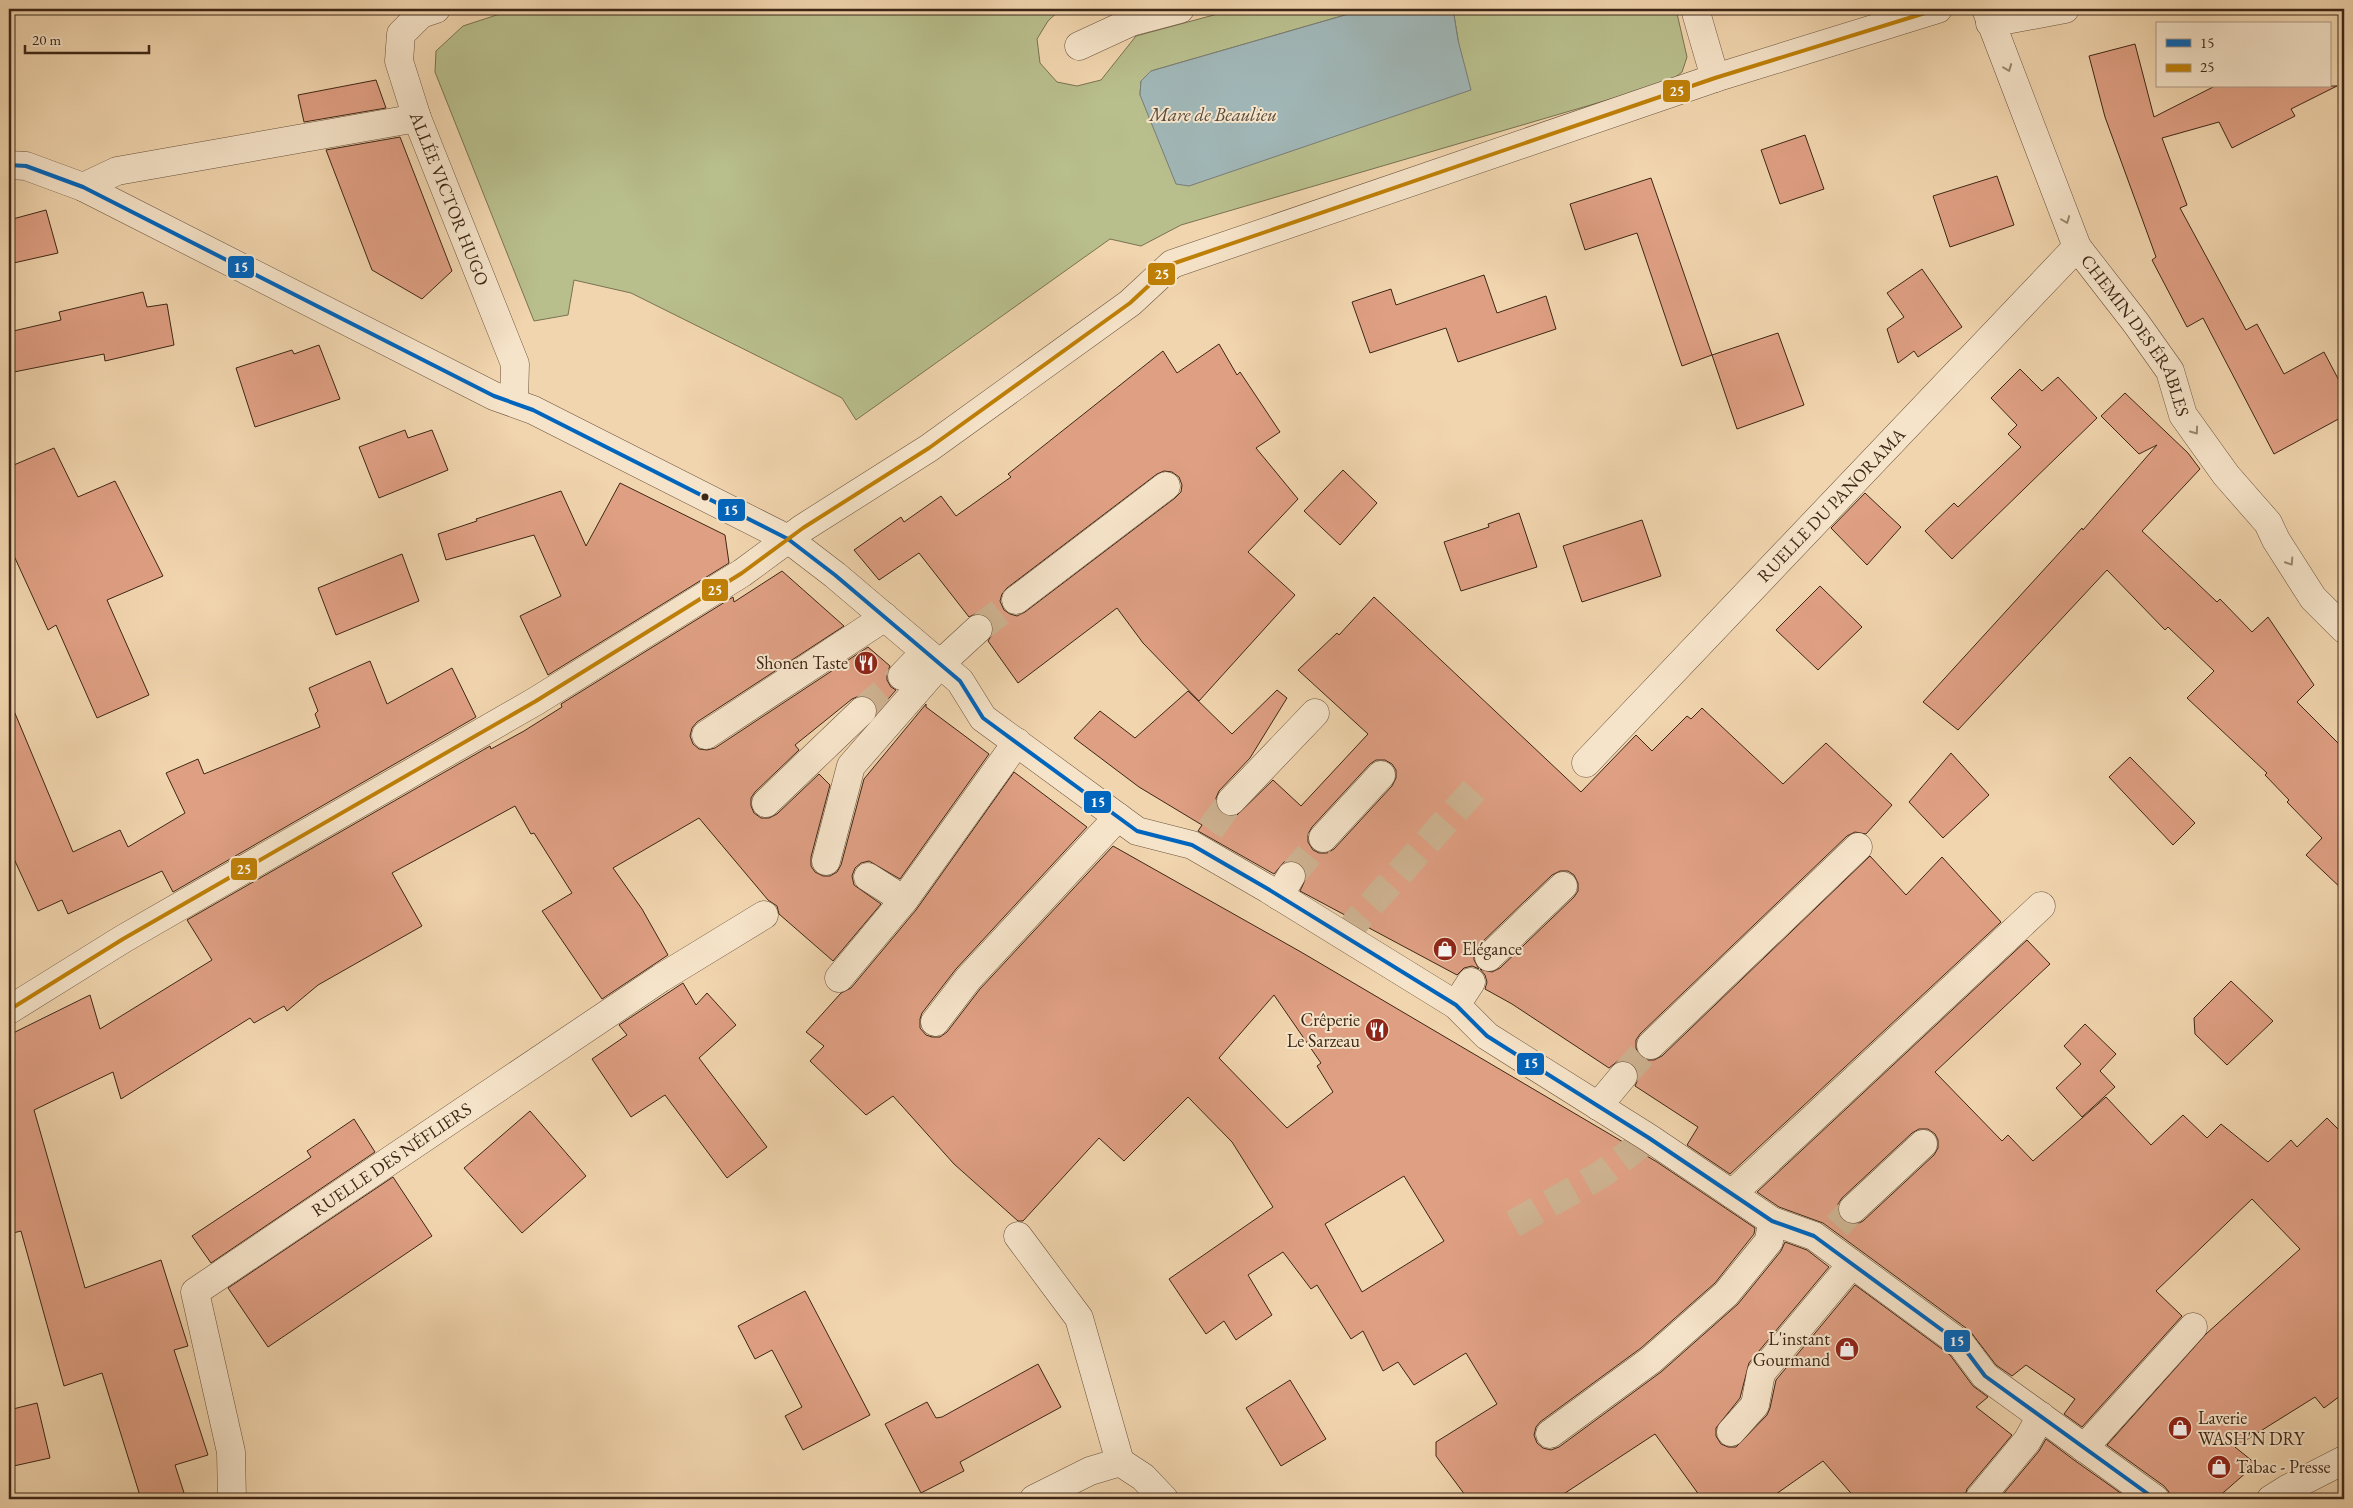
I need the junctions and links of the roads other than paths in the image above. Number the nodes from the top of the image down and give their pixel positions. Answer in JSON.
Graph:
{"nodes":[{"id":1,"x":436,"y":9,"type":"edge"},
{"id":2,"x":1180,"y":9,"type":"edge"},
{"id":3,"x":1695,"y":9,"type":"edge"},
{"id":4,"x":1938,"y":9,"type":"edge"},
{"id":5,"x":2065,"y":9,"type":"edge"},
{"id":6,"x":1988,"y":16,"type":"edge"},
{"id":7,"x":1079,"y":46,"type":"dead end"},
{"id":8,"x":1715,"y":78,"type":"junction"},
{"id":9,"x":417,"y":118,"type":"junction"},
{"id":10,"x":9,"y":165,"type":"edge"},
{"id":11,"x":83,"y":187,"type":"junction"},
{"id":12,"x":2077,"y":247,"type":"junction"},
{"id":13,"x":514,"y":402,"type":"junction"},
{"id":14,"x":1166,"y":486,"type":"dead end"},
{"id":15,"x":788,"y":539,"type":"junction"},
{"id":16,"x":1016,"y":600,"type":"tunnel mouth"},
{"id":17,"x":885,"y":618,"type":"junction"},
{"id":18,"x":978,"y":629,"type":"tunnel mouth"},
{"id":19,"x":2344,"y":630,"type":"edge"},
{"id":20,"x":932,"y":658,"type":"junction"},
{"id":21,"x":902,"y":676,"type":"tunnel mouth"},
{"id":22,"x":862,"y":710,"type":"tunnel mouth"},
{"id":23,"x":1315,"y":713,"type":"dead end"},
{"id":24,"x":706,"y":735,"type":"dead end"},
{"id":25,"x":1017,"y":742,"type":"junction"},
{"id":26,"x":1586,"y":763,"type":"dead end"},
{"id":27,"x":1381,"y":775,"type":"dead end"},
{"id":28,"x":1231,"y":801,"type":"tunnel mouth"},
{"id":29,"x":766,"y":802,"type":"dead end"},
{"id":30,"x":1118,"y":817,"type":"junction"},
{"id":31,"x":1323,"y":838,"type":"tunnel mouth"},
{"id":32,"x":1858,"y":846,"type":"dead end"},
{"id":33,"x":826,"y":861,"type":"dead end"},
{"id":34,"x":868,"y":877,"type":"dead end"},
{"id":35,"x":1563,"y":886,"type":"dead end"},
{"id":36,"x":904,"y":900,"type":"junction"},
{"id":37,"x":2041,"y":906,"type":"dead end"},
{"id":38,"x":764,"y":915,"type":"dead end"},
{"id":39,"x":1489,"y":957,"type":"dead end"},
{"id":40,"x":839,"y":978,"type":"dead end"},
{"id":41,"x":1471,"y":982,"type":"dead end"},
{"id":42,"x":1456,"y":1006,"type":"junction"},
{"id":43,"x":9,"y":1010,"type":"edge"},
{"id":44,"x":935,"y":1022,"type":"dead end"},
{"id":45,"x":1650,"y":1045,"type":"tunnel mouth"},
{"id":46,"x":1623,"y":1076,"type":"tunnel mouth"},
{"id":47,"x":1598,"y":1106,"type":"junction"},
{"id":48,"x":1923,"y":1144,"type":"dead end"},
{"id":49,"x":1732,"y":1194,"type":"junction"},
{"id":50,"x":1772,"y":1221,"type":"junction"},
{"id":51,"x":1838,"y":1226,"type":"junction"},
{"id":52,"x":1018,"y":1236,"type":"dead end"},
{"id":53,"x":1852,"y":1264,"type":"junction"},
{"id":54,"x":2193,"y":1327,"type":"dead end"},
{"id":55,"x":2041,"y":1416,"type":"junction"},
{"id":56,"x":1731,"y":1432,"type":"dead end"},
{"id":57,"x":1550,"y":1434,"type":"dead end"},
{"id":58,"x":2084,"y":1448,"type":"junction"},
{"id":59,"x":2344,"y":1460,"type":"edge"},
{"id":60,"x":1120,"y":1462,"type":"junction"},
{"id":61,"x":232,"y":1499,"type":"edge"},
{"id":62,"x":1034,"y":1499,"type":"edge"},
{"id":63,"x":1164,"y":1499,"type":"edge"},
{"id":64,"x":1979,"y":1499,"type":"edge"},
{"id":65,"x":2155,"y":1499,"type":"edge"},
{"id":66,"x":2271,"y":1499,"type":"edge"}],
"edges":[{"from":1,"to":9,"type":"street","name":"ALLÉE VICTOR HUGO"},
{"from":2,"to":7,"type":"street"},
{"from":3,"to":8,"type":"street"},
{"from":4,"to":8,"type":"street"},
{"from":5,"to":6,"type":"street"},
{"from":6,"to":12,"type":"street","name":"CHEMIN DES ÉRABLES","one_way":true},
{"from":8,"to":15,"type":"street"},
{"from":9,"to":11,"type":"street"},
{"from":9,"to":13,"type":"street","name":"ALLÉE VICTOR HUGO"},
{"from":10,"to":11,"type":"street"},
{"from":11,"to":13,"type":"street"},
{"from":12,"to":19,"type":"street","name":"CHEMIN DES ÉRABLES","one_way":true},
{"from":12,"to":26,"type":"street","name":"RUELLE DU PANORAMA"},
{"from":13,"to":15,"type":"street"},
{"from":14,"to":16,"type":"street"},
{"from":15,"to":17,"type":"street"},
{"from":15,"to":43,"type":"street"},
{"from":17,"to":20,"type":"street"},
{"from":17,"to":24,"type":"street"},
{"from":18,"to":20,"type":"street"},
{"from":20,"to":21,"type":"street"},
{"from":20,"to":25,"type":"street"},
{"from":20,"to":33,"type":"street"},
{"from":22,"to":29,"type":"street"},
{"from":23,"to":28,"type":"street"},
{"from":25,"to":30,"type":"street"},
{"from":25,"to":36,"type":"street"},
{"from":27,"to":31,"type":"street"},
{"from":30,"to":42,"type":"street"},
{"from":30,"to":44,"type":"street"},
{"from":32,"to":45,"type":"street"},
{"from":34,"to":36,"type":"street"},
{"from":35,"to":39,"type":"street"},
{"from":36,"to":40,"type":"street"},
{"from":37,"to":49,"type":"street"},
{"from":38,"to":61,"type":"street","name":"RUELLE DES NÉFLIERS"},
{"from":41,"to":42,"type":"street"},
{"from":42,"to":47,"type":"street"},
{"from":46,"to":47,"type":"street"},
{"from":47,"to":49,"type":"street"},
{"from":48,"to":51,"type":"street"},
{"from":49,"to":50,"type":"street"},
{"from":50,"to":51,"type":"street"},
{"from":50,"to":57,"type":"street"},
{"from":51,"to":53,"type":"street"},
{"from":52,"to":60,"type":"street"},
{"from":53,"to":55,"type":"street"},
{"from":53,"to":56,"type":"street"},
{"from":54,"to":58,"type":"street"},
{"from":55,"to":58,"type":"street"},
{"from":55,"to":64,"type":"street"},
{"from":58,"to":65,"type":"street"},
{"from":59,"to":66,"type":"street"},
{"from":60,"to":62,"type":"street"},
{"from":60,"to":63,"type":"street"}]}
